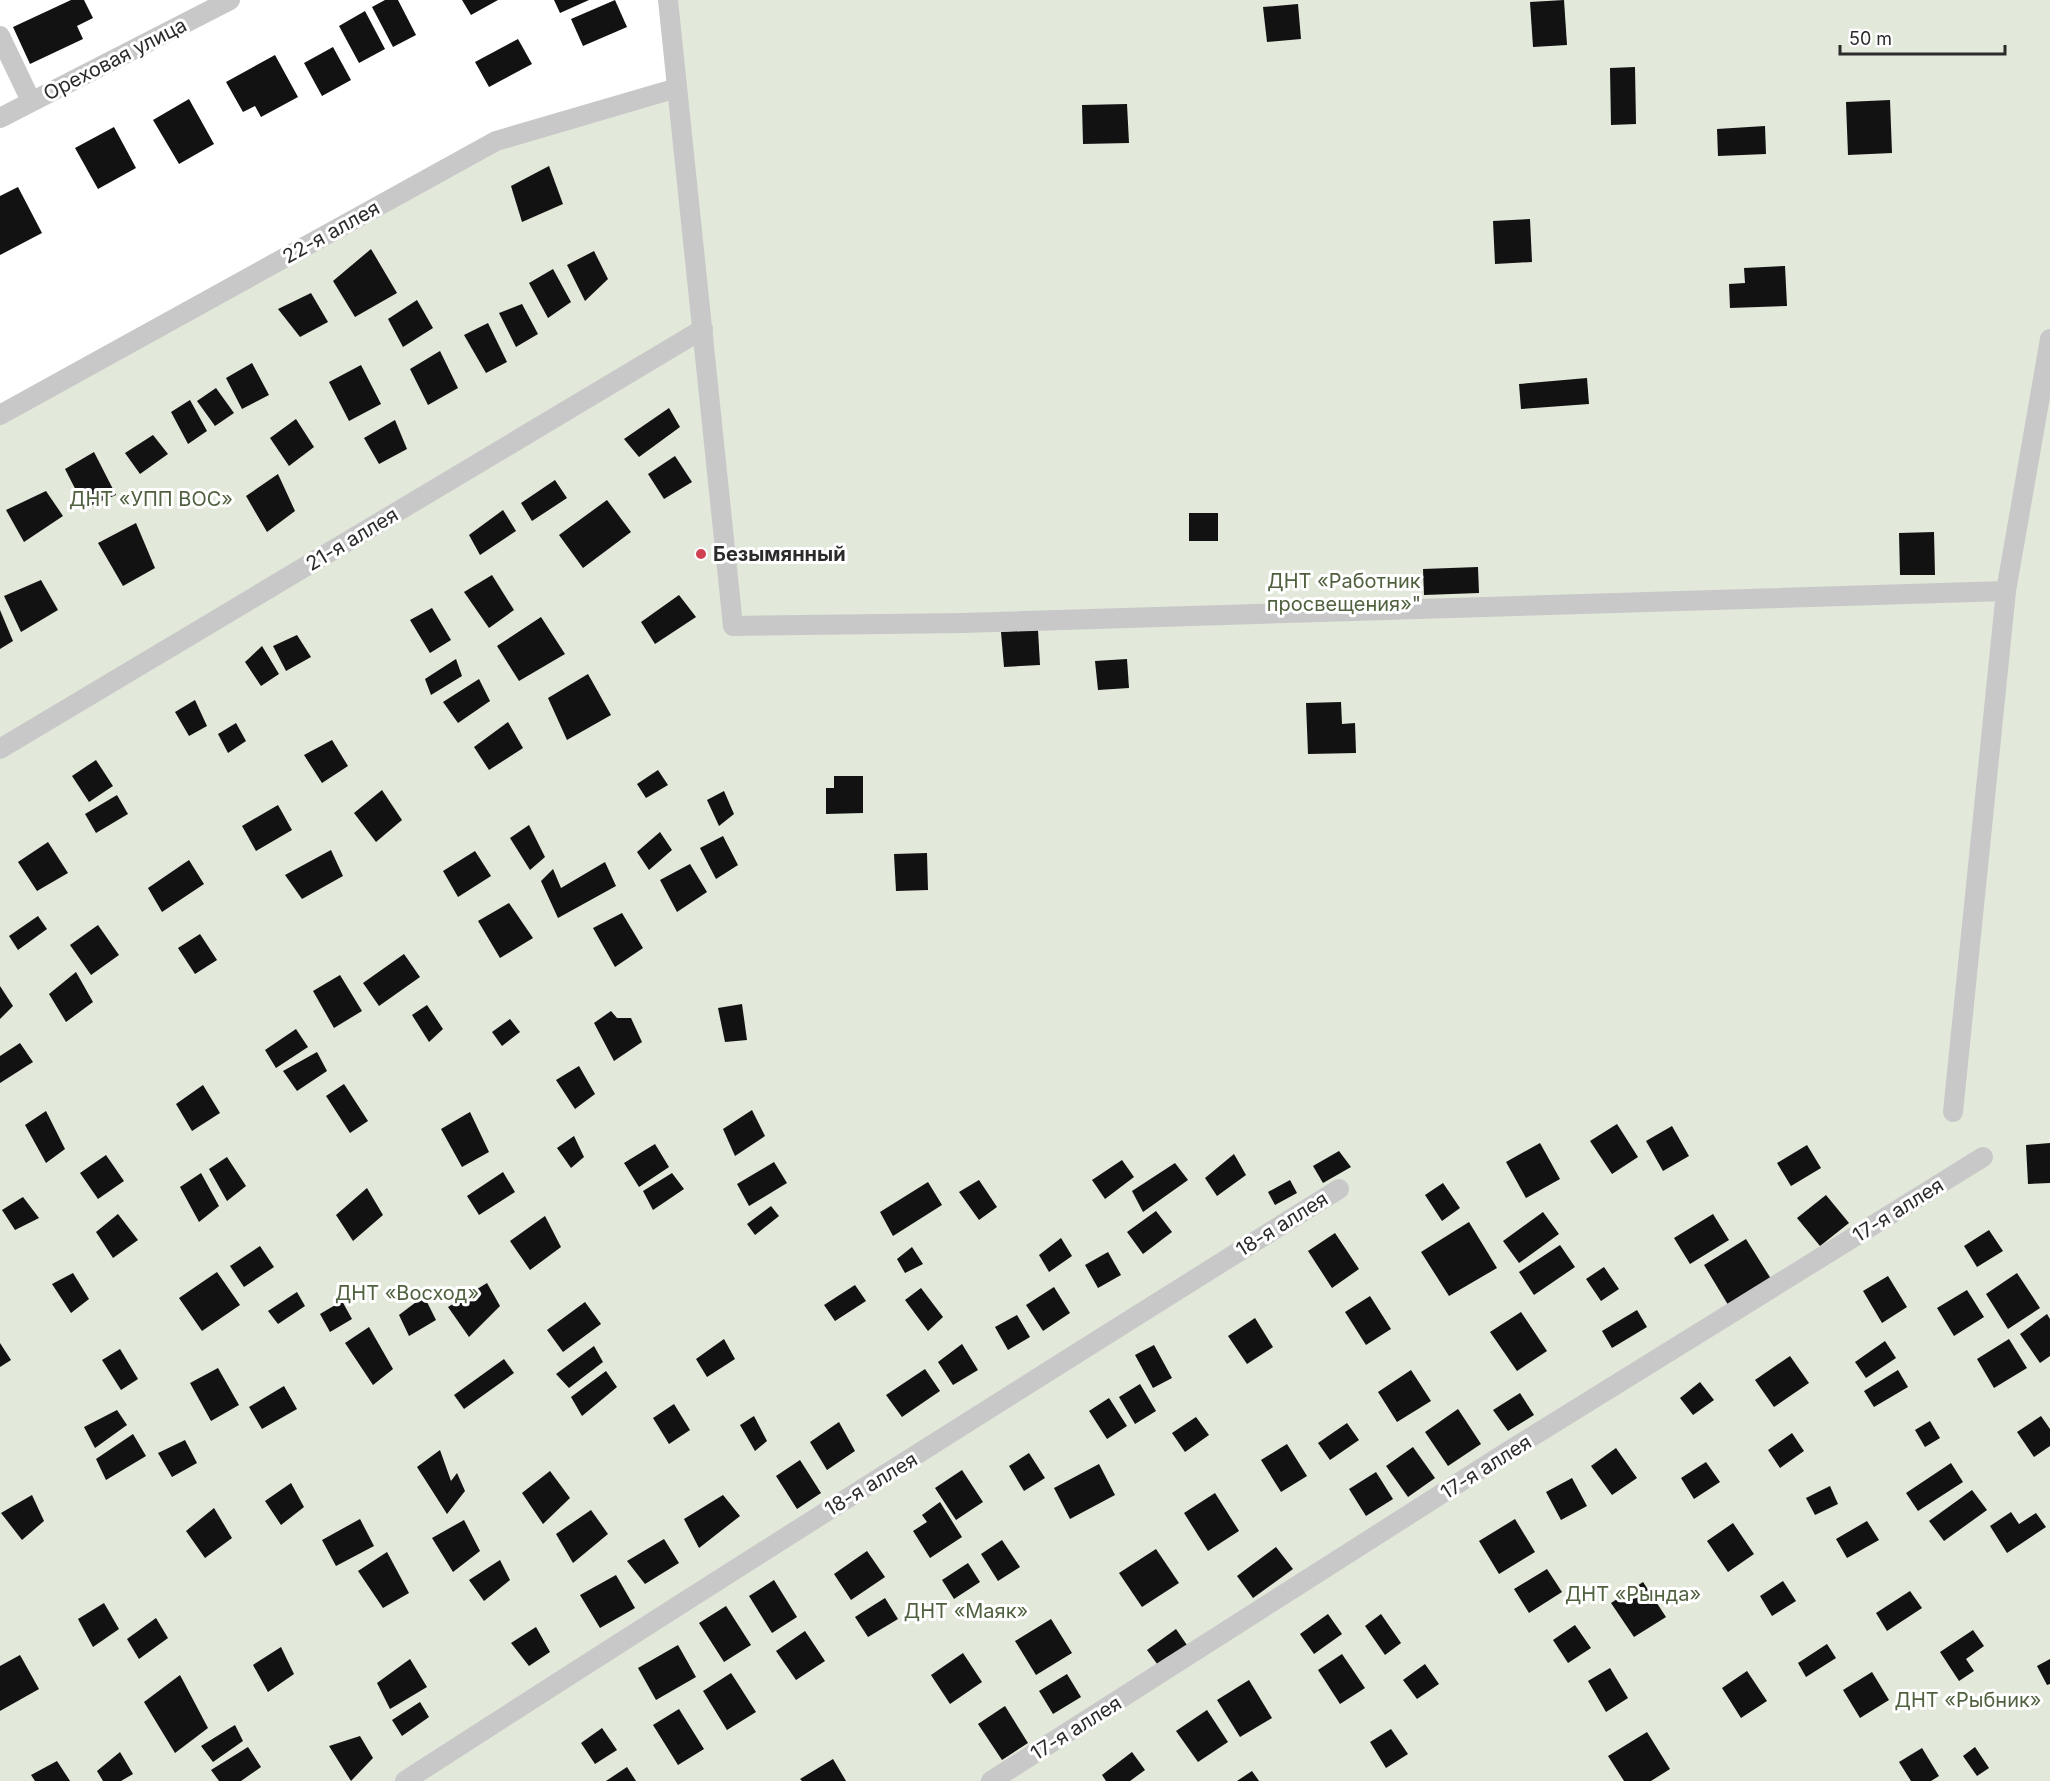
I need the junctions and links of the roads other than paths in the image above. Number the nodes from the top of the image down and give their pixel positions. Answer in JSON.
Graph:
{"nodes":[{"id":1,"x":230,"y":0,"type":"edge"},
{"id":2,"x":668,"y":0,"type":"edge"},
{"id":3,"x":0,"y":36,"type":"edge"},
{"id":4,"x":677,"y":88,"type":"junction"},
{"id":5,"x":32,"y":101,"type":"junction"},
{"id":6,"x":0,"y":118,"type":"edge"},
{"id":7,"x":703,"y":329,"type":"junction"},
{"id":8,"x":2050,"y":339,"type":"edge"},
{"id":9,"x":0,"y":415,"type":"edge"},
{"id":10,"x":2006,"y":591,"type":"junction"},
{"id":11,"x":0,"y":749,"type":"edge"},
{"id":12,"x":1953,"y":1112,"type":"dead end"},
{"id":13,"x":1983,"y":1157,"type":"dead end"},
{"id":14,"x":1339,"y":1189,"type":"dead end"},
{"id":15,"x":410,"y":1780,"type":"edge"},
{"id":16,"x":991,"y":1781,"type":"edge"}],
"edges":[{"from":1,"to":5,"type":"street","name":"Ореховая улица"},
{"from":2,"to":4,"type":"street"},
{"from":3,"to":5,"type":"street"},
{"from":4,"to":7,"type":"street"},
{"from":4,"to":9,"type":"street","name":"22-я аллея"},
{"from":5,"to":6,"type":"street","name":"Ореховая улица"},
{"from":7,"to":10,"type":"street"},
{"from":7,"to":11,"type":"street","name":"21-я аллея"},
{"from":8,"to":10,"type":"street"},
{"from":10,"to":12,"type":"street"},
{"from":13,"to":16,"type":"street","name":"17-я аллея"},
{"from":14,"to":15,"type":"street","name":"18-я аллея"}]}
